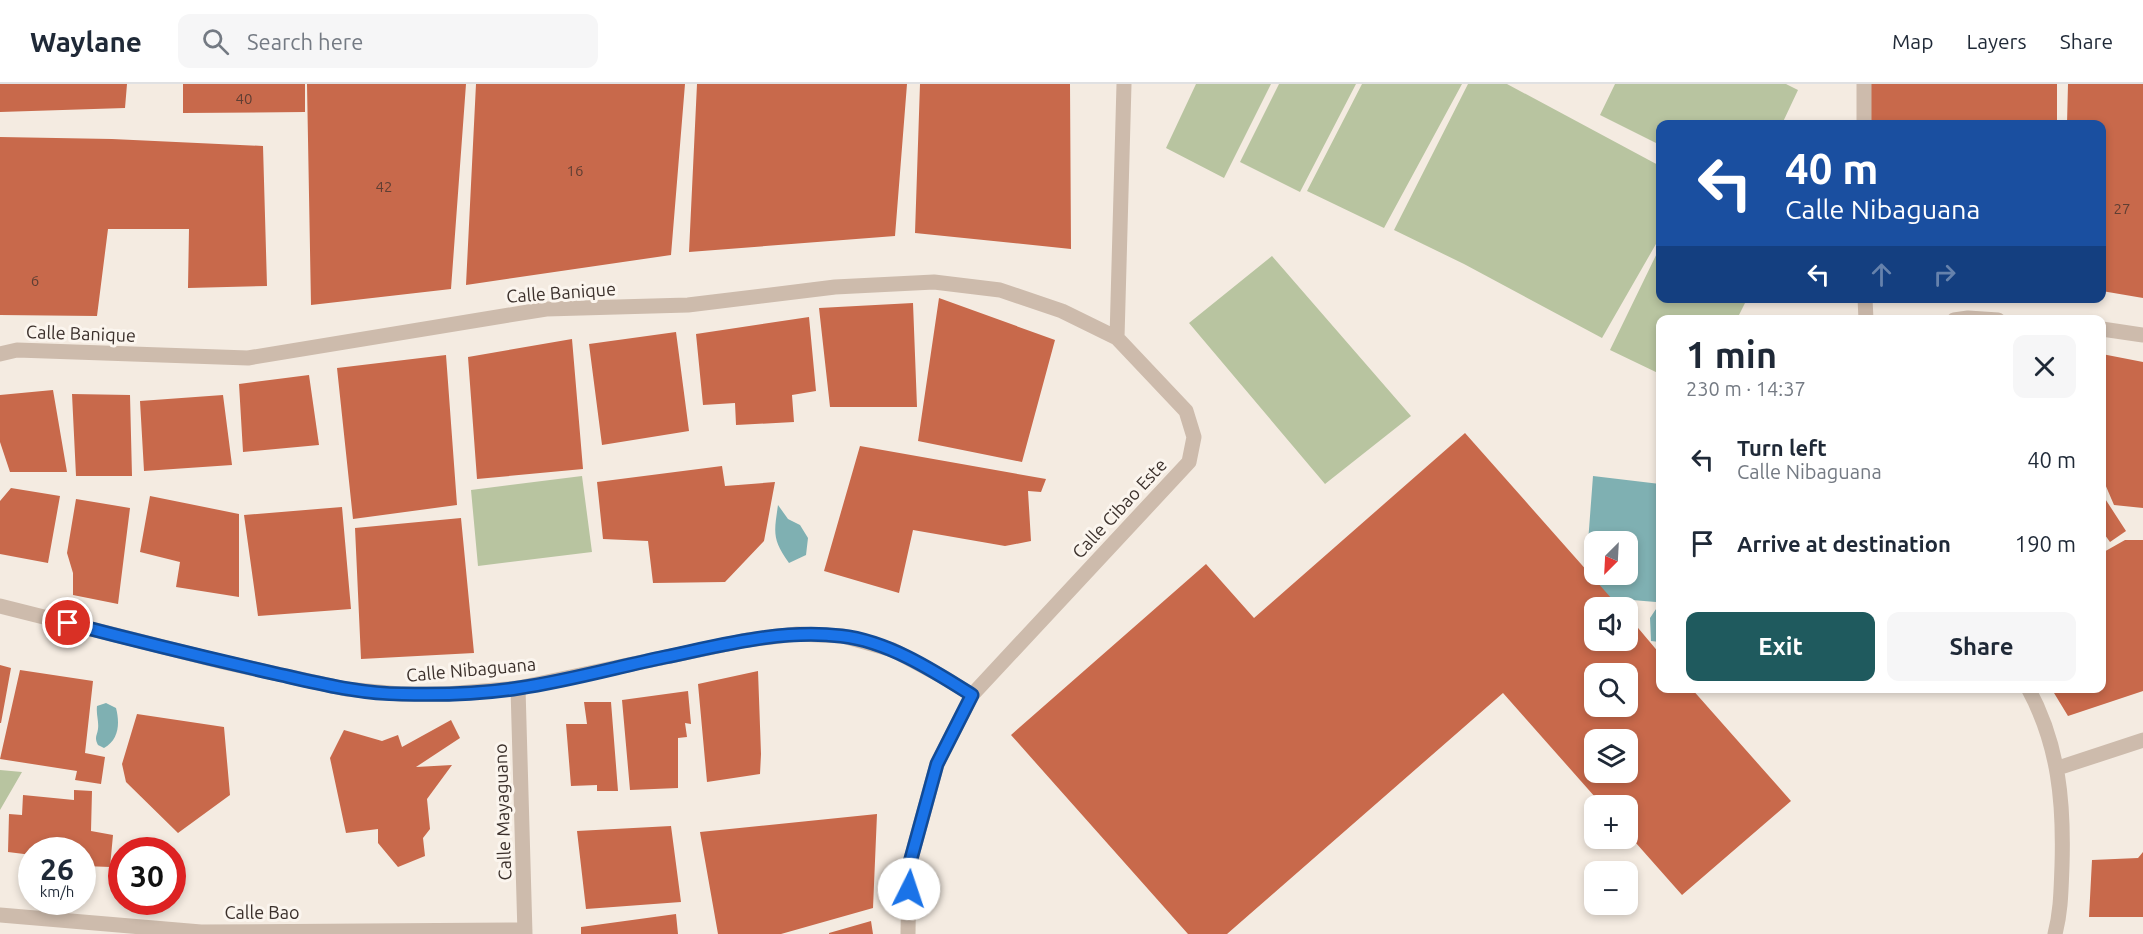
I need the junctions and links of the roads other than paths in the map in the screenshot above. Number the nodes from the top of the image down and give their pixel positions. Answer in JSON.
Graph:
{"nodes":[{"id":1,"x":1124,"y":84,"type":"edge"},
{"id":2,"x":1864,"y":84,"type":"edge"},
{"id":3,"x":1864,"y":120,"type":"edge"},
{"id":4,"x":2106,"y":329,"type":"edge"},
{"id":5,"x":2143,"y":334,"type":"edge"},
{"id":6,"x":1117,"y":338,"type":"junction"},
{"id":7,"x":0,"y":354,"type":"edge"},
{"id":8,"x":0,"y":606,"type":"edge"},
{"id":9,"x":518,"y":688,"type":"junction"},
{"id":10,"x":2031,"y":693,"type":"edge"},
{"id":11,"x":972,"y":695,"type":"junction"},
{"id":12,"x":2143,"y":740,"type":"edge"},
{"id":13,"x":2058,"y":768,"type":"junction"},
{"id":14,"x":0,"y":915,"type":"edge"},
{"id":15,"x":525,"y":932,"type":"edge"},
{"id":16,"x":908,"y":934,"type":"edge"},
{"id":17,"x":2055,"y":934,"type":"edge"}],
"edges":[{"from":1,"to":6,"type":"street"},
{"from":2,"to":3,"type":"street"},
{"from":4,"to":5,"type":"street"},
{"from":6,"to":7,"type":"street","name":"Calle Banique"},
{"from":6,"to":11,"type":"street","name":"Calle Cibao Este"},
{"from":8,"to":9,"type":"street","name":"Calle Nibaguana"},
{"from":9,"to":11,"type":"street","name":"Calle Nibaguana"},
{"from":9,"to":15,"type":"street","name":"Calle Mayaguano"},
{"from":10,"to":13,"type":"street"},
{"from":11,"to":16,"type":"street","name":"Calle Cibao Este"},
{"from":12,"to":13,"type":"street"},
{"from":13,"to":17,"type":"street"},
{"from":14,"to":15,"type":"street","name":"Calle Bao"}]}
